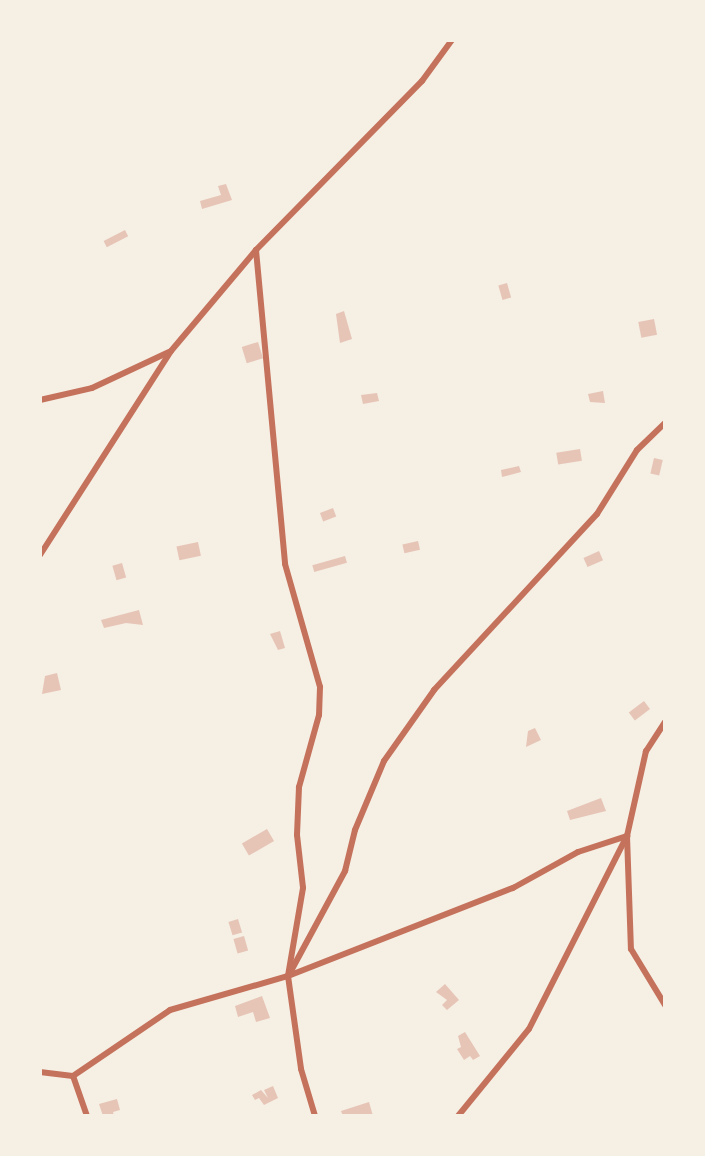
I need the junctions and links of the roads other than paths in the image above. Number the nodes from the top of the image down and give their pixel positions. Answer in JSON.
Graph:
{"nodes":[{"id":1,"x":452,"y":40,"type":"edge"},
{"id":2,"x":256,"y":250,"type":"junction"},
{"id":3,"x":171,"y":351,"type":"junction"},
{"id":4,"x":40,"y":400,"type":"edge"},
{"id":5,"x":665,"y":423,"type":"edge"},
{"id":6,"x":40,"y":555,"type":"edge"},
{"id":7,"x":665,"y":722,"type":"edge"},
{"id":8,"x":627,"y":836,"type":"junction"},
{"id":9,"x":288,"y":976,"type":"junction"},
{"id":10,"x":665,"y":1005,"type":"edge"},
{"id":11,"x":40,"y":1072,"type":"edge"},
{"id":12,"x":73,"y":1076,"type":"junction"},
{"id":13,"x":87,"y":1116,"type":"edge"},
{"id":14,"x":315,"y":1116,"type":"edge"},
{"id":15,"x":458,"y":1116,"type":"edge"}],
"edges":[{"from":1,"to":2,"type":"street"},
{"from":2,"to":3,"type":"street"},
{"from":2,"to":9,"type":"street"},
{"from":3,"to":4,"type":"street"},
{"from":3,"to":6,"type":"street"},
{"from":5,"to":9,"type":"street"},
{"from":7,"to":8,"type":"street"},
{"from":8,"to":9,"type":"street"},
{"from":8,"to":10,"type":"street"},
{"from":8,"to":15,"type":"street"},
{"from":9,"to":12,"type":"street"},
{"from":9,"to":14,"type":"street"},
{"from":11,"to":12,"type":"street"},
{"from":12,"to":13,"type":"street"}]}
